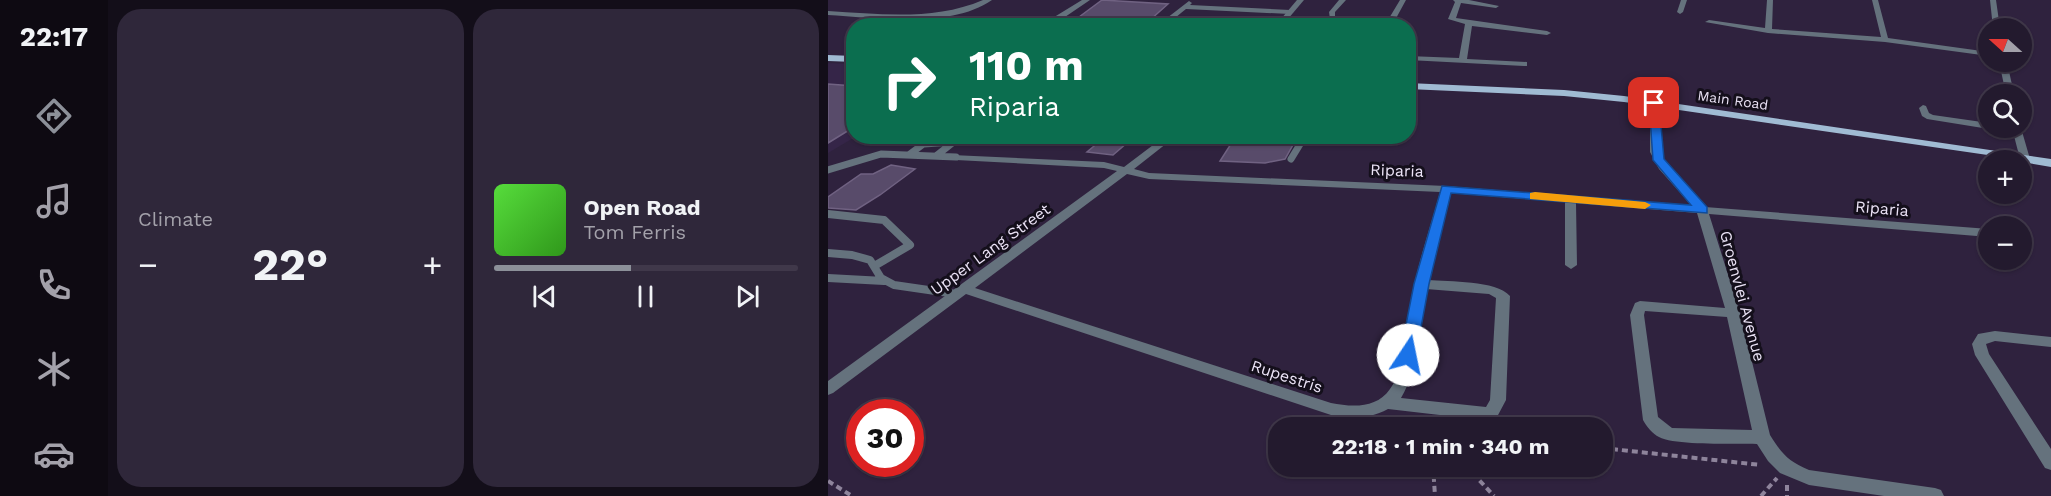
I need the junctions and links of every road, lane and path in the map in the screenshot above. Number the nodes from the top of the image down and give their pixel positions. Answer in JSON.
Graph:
{"nodes":[{"id":1,"x":989,"y":0,"type":"edge"},
{"id":2,"x":1087,"y":0,"type":"edge"},
{"id":3,"x":1193,"y":0,"type":"edge"},
{"id":4,"x":1301,"y":0,"type":"edge"},
{"id":5,"x":1343,"y":0,"type":"edge"},
{"id":6,"x":1403,"y":0,"type":"edge"},
{"id":7,"x":1458,"y":0,"type":"edge"},
{"id":8,"x":1684,"y":0,"type":"edge"},
{"id":9,"x":1770,"y":0,"type":"edge"},
{"id":10,"x":1875,"y":0,"type":"edge"},
{"id":11,"x":1992,"y":0,"type":"edge"},
{"id":12,"x":1496,"y":6,"type":"dead end"},
{"id":13,"x":1185,"y":7,"type":"junction"},
{"id":14,"x":1290,"y":12,"type":"junction"},
{"id":15,"x":1680,"y":12,"type":"dead end"},
{"id":16,"x":828,"y":13,"type":"edge"},
{"id":17,"x":1059,"y":18,"type":"edge"},
{"id":18,"x":1169,"y":18,"type":"edge"},
{"id":19,"x":1285,"y":18,"type":"edge"},
{"id":20,"x":1332,"y":18,"type":"edge"},
{"id":21,"x":1395,"y":18,"type":"edge"},
{"id":22,"x":1996,"y":18,"type":"edge"},
{"id":23,"x":1709,"y":22,"type":"dead end"},
{"id":24,"x":1469,"y":23,"type":"junction"},
{"id":25,"x":1767,"y":31,"type":"junction"},
{"id":26,"x":1547,"y":33,"type":"dead end"},
{"id":27,"x":1885,"y":40,"type":"junction"},
{"id":28,"x":1978,"y":53,"type":"edge"},
{"id":29,"x":828,"y":58,"type":"edge"},
{"id":30,"x":1416,"y":58,"type":"edge"},
{"id":31,"x":846,"y":59,"type":"edge"},
{"id":32,"x":1463,"y":60,"type":"junction"},
{"id":33,"x":1524,"y":64,"type":"dead end"},
{"id":34,"x":1416,"y":86,"type":"edge"},
{"id":35,"x":1654,"y":103,"type":"junction"},
{"id":36,"x":1923,"y":108,"type":"dead end"},
{"id":37,"x":1978,"y":124,"type":"edge"},
{"id":38,"x":924,"y":144,"type":"edge"},
{"id":39,"x":952,"y":144,"type":"edge"},
{"id":40,"x":1161,"y":144,"type":"edge"},
{"id":41,"x":1300,"y":144,"type":"edge"},
{"id":42,"x":1978,"y":152,"type":"edge"},
{"id":43,"x":910,"y":154,"type":"junction"},
{"id":44,"x":936,"y":156,"type":"junction"},
{"id":45,"x":956,"y":157,"type":"joint"},
{"id":46,"x":1291,"y":159,"type":"dead end"},
{"id":47,"x":2032,"y":160,"type":"edge"},
{"id":48,"x":2051,"y":163,"type":"edge"},
{"id":49,"x":828,"y":170,"type":"edge"},
{"id":50,"x":1126,"y":171,"type":"junction"},
{"id":51,"x":1446,"y":189,"type":"junction"},
{"id":52,"x":1569,"y":199,"type":"junction"},
{"id":53,"x":1702,"y":210,"type":"junction"},
{"id":54,"x":828,"y":214,"type":"edge"},
{"id":55,"x":1978,"y":232,"type":"edge"},
{"id":56,"x":828,"y":253,"type":"edge"},
{"id":57,"x":876,"y":265,"type":"junction"},
{"id":58,"x":1571,"y":265,"type":"dead end"},
{"id":59,"x":828,"y":278,"type":"edge"},
{"id":60,"x":884,"y":281,"type":"junction"},
{"id":61,"x":1421,"y":284,"type":"junction"},
{"id":62,"x":960,"y":292,"type":"junction"},
{"id":63,"x":1732,"y":313,"type":"junction"},
{"id":64,"x":2051,"y":342,"type":"edge"},
{"id":65,"x":828,"y":389,"type":"edge"},
{"id":66,"x":1386,"y":403,"type":"junction"},
{"id":67,"x":1366,"y":412,"type":"junction"},
{"id":68,"x":1385,"y":417,"type":"edge"},
{"id":69,"x":1762,"y":437,"type":"junction"},
{"id":70,"x":1613,"y":449,"type":"edge"},
{"id":71,"x":2051,"y":463,"type":"edge"},
{"id":72,"x":1786,"y":468,"type":"junction"},
{"id":73,"x":1434,"y":477,"type":"edge"},
{"id":74,"x":1476,"y":477,"type":"edge"},
{"id":75,"x":828,"y":481,"type":"edge"},
{"id":76,"x":852,"y":496,"type":"edge"},
{"id":77,"x":1435,"y":496,"type":"edge"},
{"id":78,"x":1494,"y":496,"type":"edge"},
{"id":79,"x":1761,"y":496,"type":"edge"},
{"id":80,"x":1935,"y":496,"type":"edge"}],
"edges":[{"from":1,"to":16,"type":"street"},
{"from":2,"to":17,"type":"street"},
{"from":3,"to":13,"type":"street"},
{"from":4,"to":14,"type":"street"},
{"from":5,"to":20,"type":"street"},
{"from":6,"to":21,"type":"street"},
{"from":7,"to":12,"type":"street"},
{"from":7,"to":24,"type":"street"},
{"from":8,"to":15,"type":"street"},
{"from":9,"to":25,"type":"street"},
{"from":10,"to":27,"type":"street"},
{"from":11,"to":22,"type":"street"},
{"from":13,"to":14,"type":"street"},
{"from":13,"to":18,"type":"street"},
{"from":14,"to":19,"type":"street"},
{"from":23,"to":25,"type":"street"},
{"from":24,"to":26,"type":"street"},
{"from":24,"to":32,"type":"street"},
{"from":25,"to":27,"type":"street"},
{"from":27,"to":28,"type":"street"},
{"from":29,"to":31,"type":"main road"},
{"from":30,"to":32,"type":"street"},
{"from":32,"to":33,"type":"street"},
{"from":34,"to":35,"type":"main road","name":"Main Road"},
{"from":35,"to":42,"type":"main road","name":"Main Road"},
{"from":35,"to":53,"type":"street","name":"Groenvlei Avenue"},
{"from":36,"to":37,"type":"street"},
{"from":38,"to":43,"type":"lane"},
{"from":39,"to":44,"type":"lane"},
{"from":40,"to":50,"type":"street","name":"Upper Lang Street"},
{"from":41,"to":46,"type":"lane"},
{"from":43,"to":44,"type":"lane"},
{"from":43,"to":49,"type":"lane"},
{"from":44,"to":45,"type":"lane"},
{"from":45,"to":50,"type":"street","name":"Riparia"},
{"from":47,"to":48,"type":"main road","name":"Main Road"},
{"from":50,"to":51,"type":"street","name":"Riparia"},
{"from":50,"to":62,"type":"street","name":"Upper Lang Street"},
{"from":51,"to":52,"type":"street","name":"Riparia"},
{"from":51,"to":61,"type":"street","name":"Rupestris"},
{"from":52,"to":53,"type":"street","name":"Riparia"},
{"from":52,"to":58,"type":"street"},
{"from":53,"to":55,"type":"street","name":"Riparia"},
{"from":53,"to":63,"type":"street","name":"Groenvlei Avenue"},
{"from":54,"to":57,"type":"lane"},
{"from":56,"to":57,"type":"lane"},
{"from":57,"to":60,"type":"lane"},
{"from":59,"to":60,"type":"lane"},
{"from":60,"to":62,"type":"lane"},
{"from":61,"to":66,"type":"street","name":"Rupestris"},
{"from":61,"to":66,"type":"street"},
{"from":62,"to":65,"type":"street","name":"Upper Lang Street"},
{"from":62,"to":67,"type":"street","name":"Rupestris"},
{"from":63,"to":69,"type":"street","name":"Groenvlei Avenue"},
{"from":63,"to":69,"type":"street"},
{"from":64,"to":71,"type":"street"},
{"from":66,"to":67,"type":"street","name":"Rupestris"},
{"from":67,"to":68,"type":"path"},
{"from":69,"to":72,"type":"street","name":"Groenvlei Avenue"},
{"from":70,"to":72,"type":"path"},
{"from":72,"to":79,"type":"path"},
{"from":72,"to":80,"type":"street"},
{"from":73,"to":77,"type":"path"},
{"from":74,"to":78,"type":"path"},
{"from":75,"to":76,"type":"path"}]}
